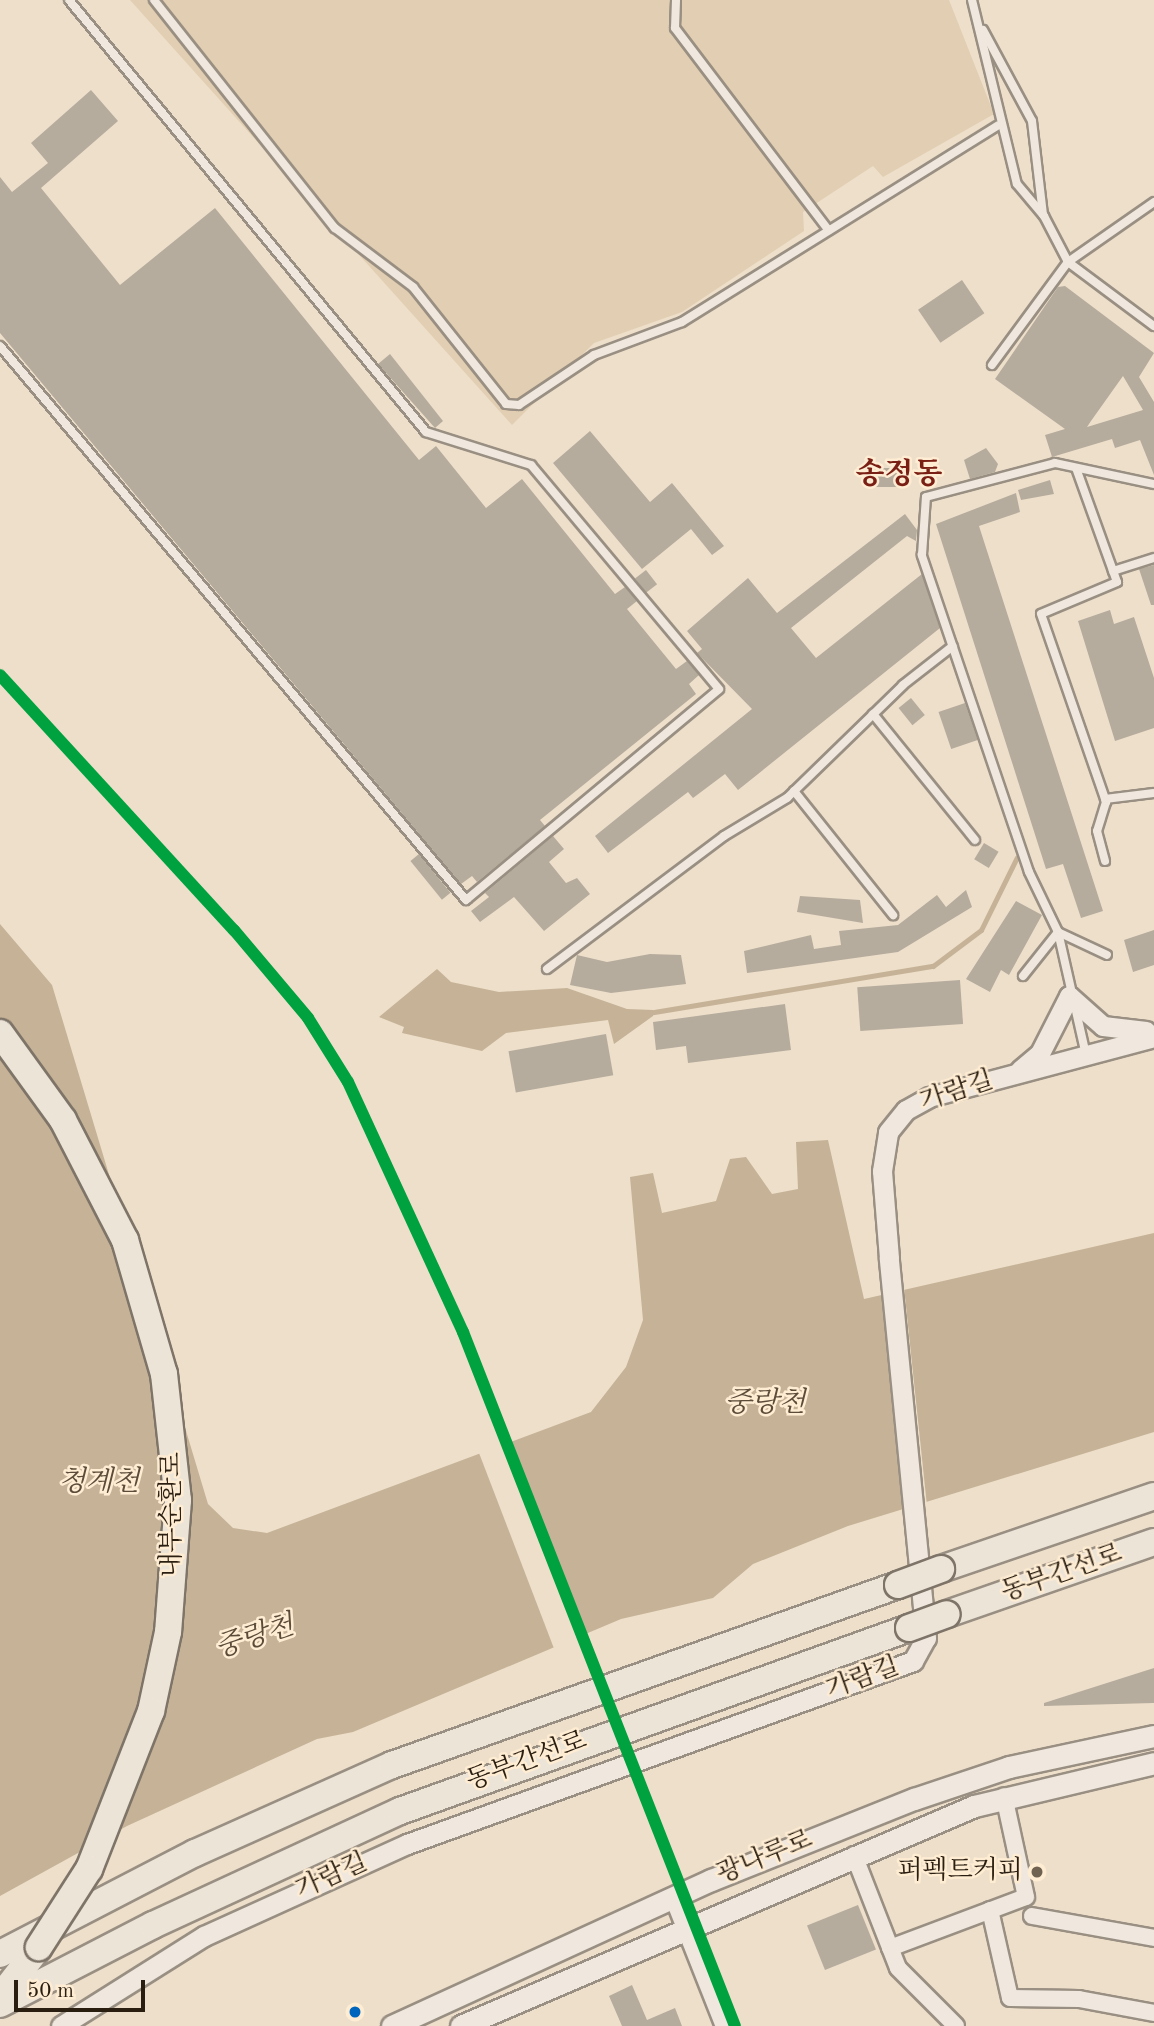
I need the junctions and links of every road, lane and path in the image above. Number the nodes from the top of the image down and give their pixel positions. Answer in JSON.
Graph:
{"nodes":[{"id":1,"x":69,"y":0,"type":"edge"},
{"id":2,"x":154,"y":0,"type":"edge"},
{"id":3,"x":676,"y":0,"type":"edge"},
{"id":4,"x":972,"y":0,"type":"edge"},
{"id":5,"x":982,"y":28,"type":"junction"},
{"id":6,"x":998,"y":125,"type":"junction"},
{"id":7,"x":1154,"y":202,"type":"edge"},
{"id":8,"x":1044,"y":216,"type":"junction"},
{"id":9,"x":827,"y":228,"type":"junction"},
{"id":10,"x":1068,"y":262,"type":"junction"},
{"id":11,"x":1154,"y":326,"type":"edge"},
{"id":12,"x":0,"y":346,"type":"edge"},
{"id":13,"x":992,"y":365,"type":"dead end"},
{"id":14,"x":1076,"y":468,"type":"junction"},
{"id":15,"x":1154,"y":484,"type":"edge"},
{"id":16,"x":1154,"y":558,"type":"edge"},
{"id":17,"x":1113,"y":571,"type":"junction"},
{"id":18,"x":953,"y":646,"type":"junction"},
{"id":19,"x":873,"y":714,"type":"junction"},
{"id":20,"x":794,"y":791,"type":"junction"},
{"id":21,"x":1154,"y":793,"type":"edge"},
{"id":22,"x":1105,"y":799,"type":"junction"},
{"id":23,"x":975,"y":840,"type":"dead end"},
{"id":24,"x":1105,"y":861,"type":"dead end"},
{"id":25,"x":893,"y":915,"type":"dead end"},
{"id":26,"x":1058,"y":932,"type":"junction"},
{"id":27,"x":1107,"y":955,"type":"dead end"},
{"id":28,"x":547,"y":969,"type":"dead end"},
{"id":29,"x":1023,"y":976,"type":"dead end"},
{"id":30,"x":1069,"y":996,"type":"junction"},
{"id":31,"x":0,"y":1033,"type":"edge"},
{"id":32,"x":1154,"y":1035,"type":"edge"},
{"id":33,"x":1086,"y":1055,"type":"junction"},
{"id":34,"x":1012,"y":1074,"type":"junction"},
{"id":35,"x":1154,"y":1496,"type":"edge"},
{"id":36,"x":1154,"y":1542,"type":"edge"},
{"id":37,"x":1154,"y":1736,"type":"edge"},
{"id":38,"x":1154,"y":1763,"type":"edge"},
{"id":39,"x":1004,"y":1796,"type":"junction"},
{"id":40,"x":854,"y":1855,"type":"junction"},
{"id":41,"x":674,"y":1897,"type":"junction"},
{"id":42,"x":990,"y":1910,"type":"junction"},
{"id":43,"x":1032,"y":1916,"type":"dead end"},
{"id":44,"x":685,"y":1925,"type":"junction"},
{"id":45,"x":1154,"y":1938,"type":"edge"},
{"id":46,"x":890,"y":1948,"type":"junction"},
{"id":47,"x":0,"y":1954,"type":"edge"},
{"id":48,"x":0,"y":1997,"type":"edge"},
{"id":49,"x":0,"y":2004,"type":"edge"},
{"id":50,"x":1154,"y":2013,"type":"edge"},
{"id":51,"x":61,"y":2026,"type":"edge"},
{"id":52,"x":392,"y":2026,"type":"edge"},
{"id":53,"x":461,"y":2026,"type":"edge"},
{"id":54,"x":725,"y":2026,"type":"edge"},
{"id":55,"x":956,"y":2026,"type":"edge"}],
"edges":[{"from":1,"to":12,"type":"lane"},
{"from":2,"to":9,"type":"lane"},
{"from":3,"to":9,"type":"lane"},
{"from":4,"to":5,"type":"lane"},
{"from":5,"to":6,"type":"lane"},
{"from":5,"to":8,"type":"lane"},
{"from":6,"to":8,"type":"lane"},
{"from":6,"to":9,"type":"lane"},
{"from":7,"to":10,"type":"lane"},
{"from":8,"to":10,"type":"lane"},
{"from":10,"to":11,"type":"lane"},
{"from":10,"to":13,"type":"lane"},
{"from":14,"to":15,"type":"lane"},
{"from":14,"to":17,"type":"lane"},
{"from":14,"to":18,"type":"lane"},
{"from":16,"to":17,"type":"lane"},
{"from":17,"to":22,"type":"lane"},
{"from":18,"to":19,"type":"lane"},
{"from":18,"to":26,"type":"lane"},
{"from":19,"to":20,"type":"lane"},
{"from":19,"to":23,"type":"lane"},
{"from":20,"to":25,"type":"lane"},
{"from":20,"to":28,"type":"lane"},
{"from":21,"to":22,"type":"lane"},
{"from":22,"to":24,"type":"lane"},
{"from":26,"to":27,"type":"lane"},
{"from":26,"to":29,"type":"lane"},
{"from":26,"to":30,"type":"lane"},
{"from":30,"to":32,"type":"street"},
{"from":30,"to":33,"type":"lane"},
{"from":30,"to":34,"type":"street"},
{"from":31,"to":48,"type":"highway","name":"내부순환로","bridge":true},
{"from":32,"to":33,"type":"street","name":"가람길"},
{"from":33,"to":34,"type":"street","name":"가람길"},
{"from":34,"to":51,"type":"street","name":"가람길"},
{"from":35,"to":47,"type":"highway","name":"동부간선로","bridge":true},
{"from":36,"to":49,"type":"highway","name":"동부간선로","bridge":true},
{"from":37,"to":41,"type":"main road","name":"광나루로"},
{"from":38,"to":39,"type":"main road","name":"광나루로"},
{"from":39,"to":40,"type":"main road","name":"광나루로"},
{"from":39,"to":42,"type":"street"},
{"from":40,"to":44,"type":"main road","name":"광나루로"},
{"from":40,"to":46,"type":"street"},
{"from":41,"to":44,"type":"street"},
{"from":41,"to":52,"type":"main road","name":"광나루로"},
{"from":42,"to":46,"type":"street"},
{"from":42,"to":50,"type":"street"},
{"from":43,"to":45,"type":"street"},
{"from":44,"to":53,"type":"main road","name":"광나루로"},
{"from":44,"to":54,"type":"street"},
{"from":46,"to":55,"type":"street"}]}
